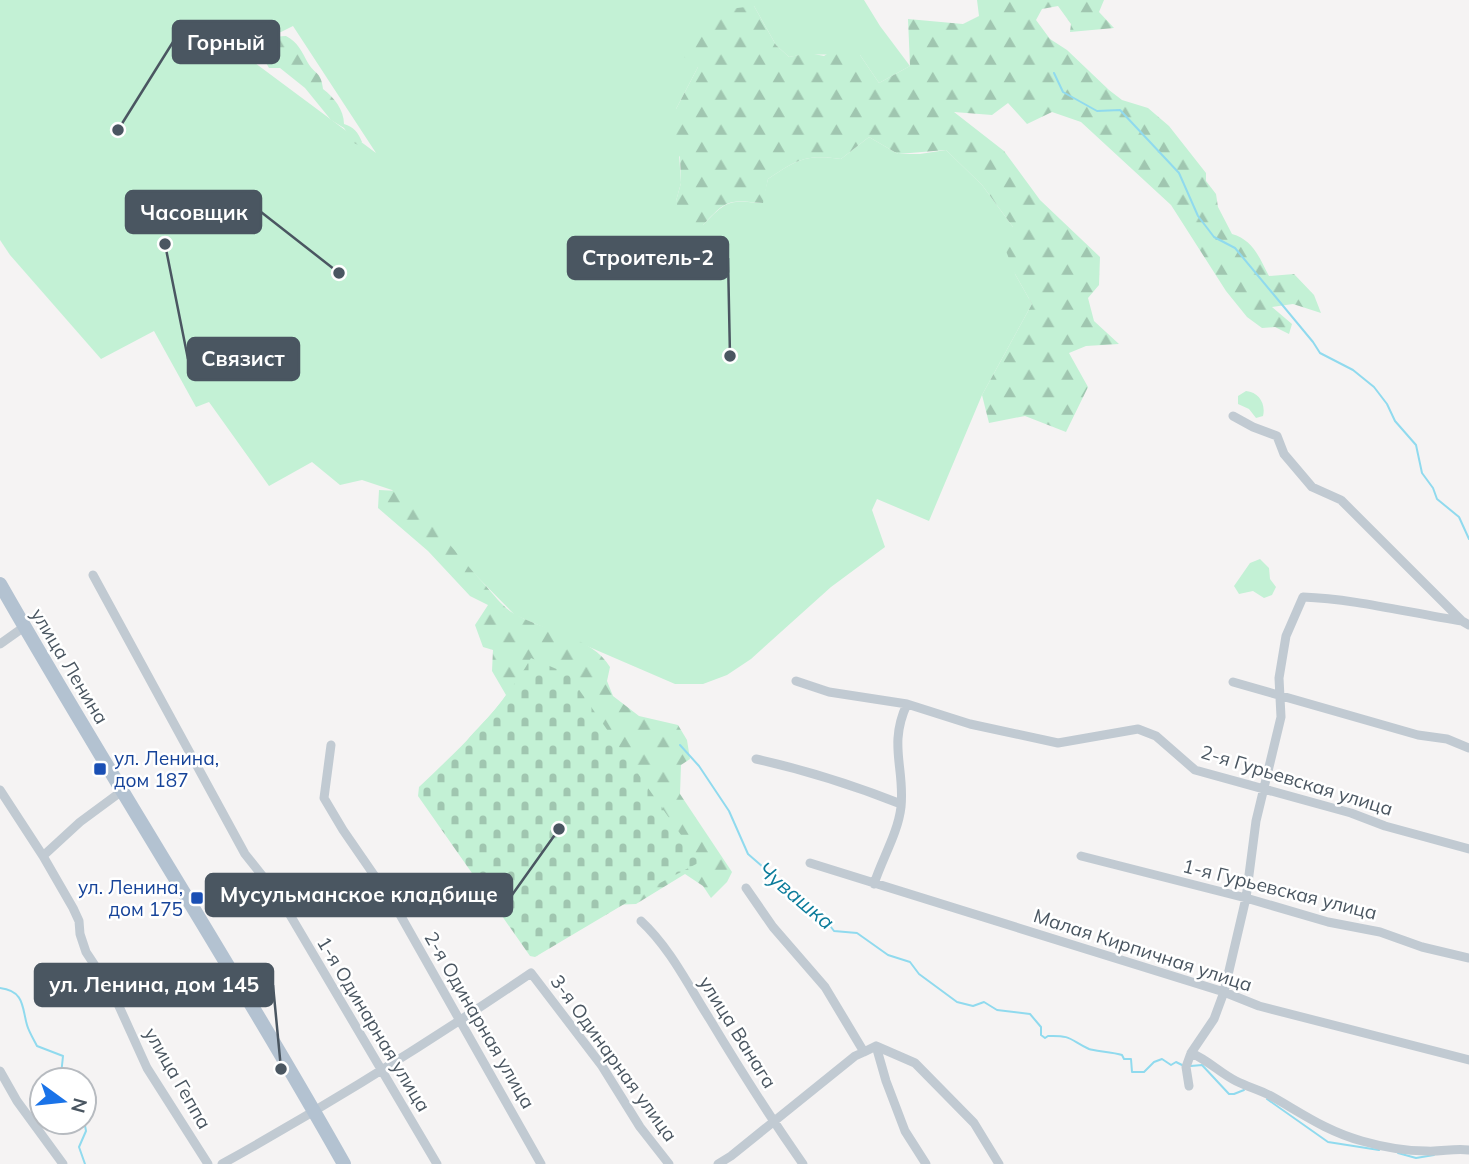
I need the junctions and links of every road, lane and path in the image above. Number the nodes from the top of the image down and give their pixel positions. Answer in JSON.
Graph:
{"nodes":[{"id":1,"x":1233,"y":416,"type":"dead end"},
{"id":2,"x":93,"y":575,"type":"dead end"},
{"id":3,"x":0,"y":584,"type":"edge"},
{"id":4,"x":1465,"y":623,"type":"edge"},
{"id":5,"x":24,"y":627,"type":"junction"},
{"id":6,"x":0,"y":644,"type":"edge"},
{"id":7,"x":796,"y":681,"type":"dead end"},
{"id":8,"x":1233,"y":682,"type":"dead end"},
{"id":9,"x":1278,"y":696,"type":"junction"},
{"id":10,"x":907,"y":704,"type":"junction"},
{"id":11,"x":331,"y":745,"type":"dead end"},
{"id":12,"x":1469,"y":748,"type":"edge"},
{"id":13,"x":756,"y":759,"type":"dead end"},
{"id":14,"x":1264,"y":789,"type":"junction"},
{"id":15,"x":0,"y":790,"type":"edge"},
{"id":16,"x":122,"y":791,"type":"junction"},
{"id":17,"x":901,"y":804,"type":"junction"},
{"id":18,"x":1469,"y":849,"type":"edge"},
{"id":19,"x":43,"y":856,"type":"junction"},
{"id":20,"x":1081,"y":856,"type":"dead end"},
{"id":21,"x":810,"y":863,"type":"dead end"},
{"id":22,"x":874,"y":884,"type":"junction"},
{"id":23,"x":746,"y":888,"type":"dead end"},
{"id":24,"x":1246,"y":898,"type":"junction"},
{"id":25,"x":641,"y":921,"type":"dead end"},
{"id":26,"x":1469,"y":958,"type":"edge"},
{"id":27,"x":1224,"y":992,"type":"junction"},
{"id":28,"x":461,"y":1021,"type":"junction"},
{"id":29,"x":876,"y":1046,"type":"junction"},
{"id":30,"x":864,"y":1052,"type":"junction"},
{"id":31,"x":1191,"y":1053,"type":"junction"},
{"id":32,"x":1469,"y":1060,"type":"edge"},
{"id":33,"x":380,"y":1069,"type":"junction"},
{"id":34,"x":0,"y":1071,"type":"edge"},
{"id":35,"x":1189,"y":1086,"type":"dead end"},
{"id":36,"x":314,"y":1111,"type":"junction"},
{"id":37,"x":773,"y":1121,"type":"junction"},
{"id":38,"x":1469,"y":1150,"type":"edge"},
{"id":39,"x":734,"y":1160,"type":"edge"},
{"id":40,"x":63,"y":1164,"type":"edge"},
{"id":41,"x":208,"y":1164,"type":"edge"},
{"id":42,"x":222,"y":1164,"type":"edge"},
{"id":43,"x":344,"y":1164,"type":"edge"},
{"id":44,"x":437,"y":1164,"type":"edge"},
{"id":45,"x":541,"y":1164,"type":"edge"},
{"id":46,"x":669,"y":1164,"type":"edge"},
{"id":47,"x":718,"y":1164,"type":"edge"},
{"id":48,"x":803,"y":1164,"type":"edge"},
{"id":49,"x":926,"y":1164,"type":"edge"},
{"id":50,"x":999,"y":1164,"type":"edge"}],
"edges":[{"from":1,"to":4,"type":"street"},
{"from":2,"to":33,"type":"street","name":"1-я Одинарная улица"},
{"from":3,"to":5,"type":"main road","name":"улица Ленина"},
{"from":4,"to":9,"type":"street"},
{"from":5,"to":6,"type":"street"},
{"from":5,"to":16,"type":"main road","name":"улица Ленина"},
{"from":7,"to":10,"type":"street","name":"2-я Гурьевская улица"},
{"from":8,"to":9,"type":"street"},
{"from":9,"to":12,"type":"street"},
{"from":9,"to":14,"type":"street"},
{"from":10,"to":14,"type":"street","name":"2-я Гурьевская улица"},
{"from":10,"to":17,"type":"street"},
{"from":11,"to":28,"type":"street","name":"2-я Одинарная улица"},
{"from":13,"to":17,"type":"street"},
{"from":14,"to":18,"type":"street","name":"2-я Гурьевская улица"},
{"from":14,"to":24,"type":"street"},
{"from":15,"to":19,"type":"street","name":"улица Геппа"},
{"from":16,"to":19,"type":"street"},
{"from":16,"to":36,"type":"main road","name":"улица Ленина"},
{"from":17,"to":22,"type":"street"},
{"from":19,"to":41,"type":"street","name":"улица Геппа"},
{"from":20,"to":24,"type":"street","name":"1-я Гурьевская улица"},
{"from":21,"to":22,"type":"street","name":"Малая Кирпичная улица"},
{"from":22,"to":27,"type":"street","name":"Малая Кирпичная улица"},
{"from":23,"to":30,"type":"street"},
{"from":24,"to":26,"type":"street","name":"1-я Гурьевская улица"},
{"from":24,"to":27,"type":"street"},
{"from":25,"to":37,"type":"street","name":"улица Ванага"},
{"from":27,"to":31,"type":"street"},
{"from":27,"to":32,"type":"street","name":"Малая Кирпичная улица"},
{"from":28,"to":33,"type":"street"},
{"from":28,"to":45,"type":"street","name":"2-я Одинарная улица"},
{"from":28,"to":46,"type":"street","name":"3-я Одинарная улица"},
{"from":29,"to":30,"type":"street"},
{"from":29,"to":49,"type":"street"},
{"from":29,"to":50,"type":"street"},
{"from":30,"to":37,"type":"street"},
{"from":31,"to":35,"type":"street"},
{"from":31,"to":38,"type":"street"},
{"from":33,"to":36,"type":"street"},
{"from":33,"to":44,"type":"street","name":"1-я Одинарная улица"},
{"from":34,"to":40,"type":"street"},
{"from":36,"to":42,"type":"street"},
{"from":36,"to":43,"type":"main road","name":"улица Ленина"},
{"from":37,"to":39,"type":"street"},
{"from":37,"to":48,"type":"street","name":"улица Ванага"},
{"from":39,"to":47,"type":"street"}]}
